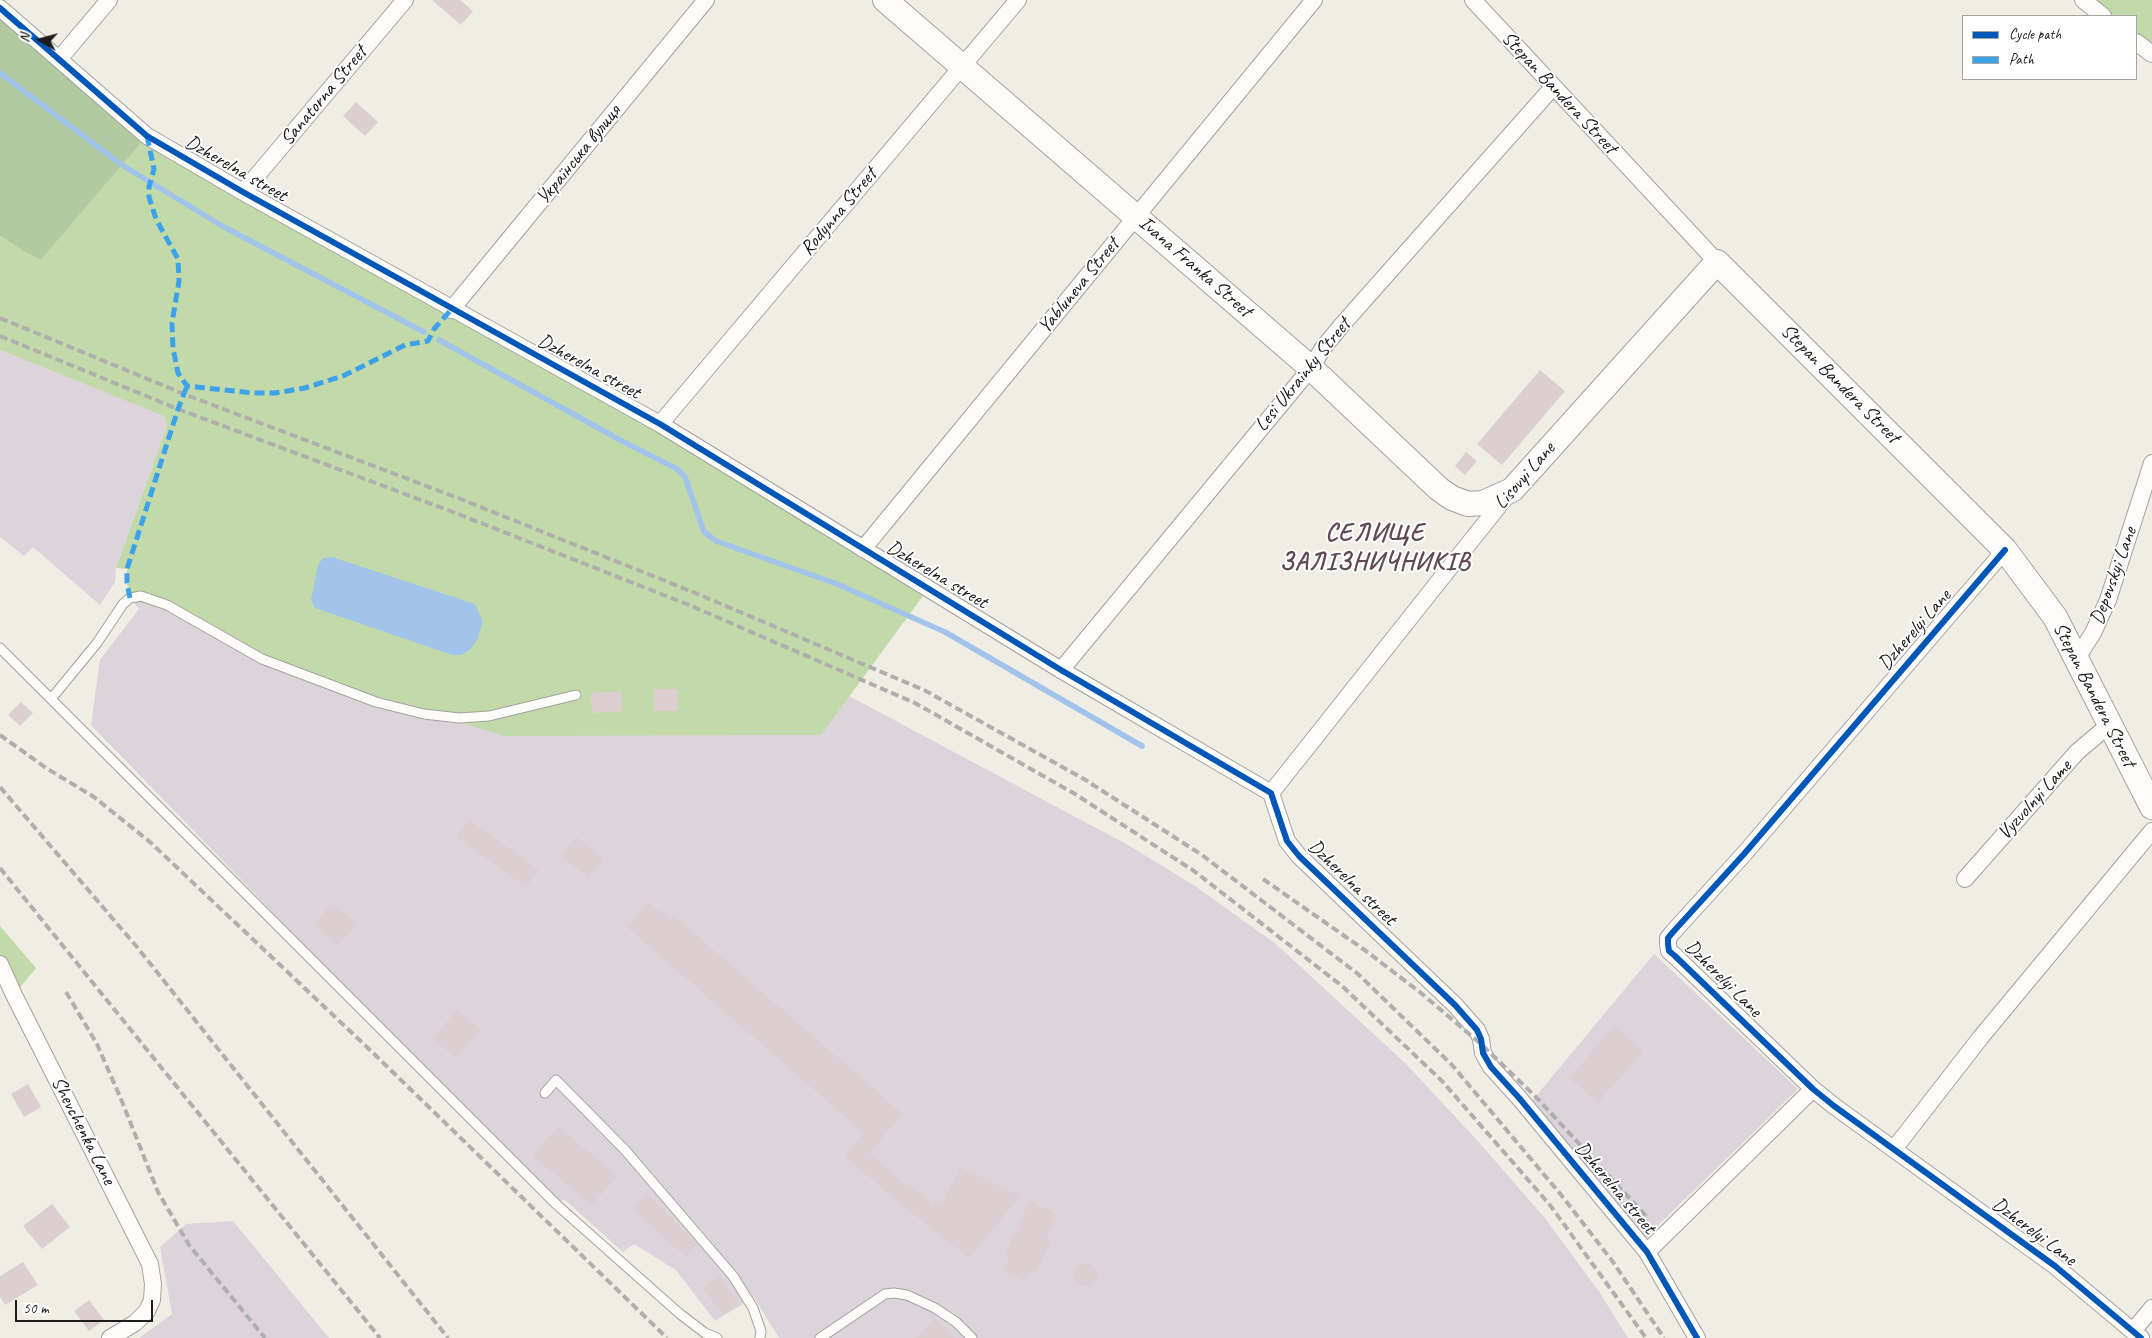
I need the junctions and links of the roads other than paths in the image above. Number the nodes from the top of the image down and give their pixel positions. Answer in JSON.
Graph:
{"nodes":[{"id":1,"x":109,"y":0,"type":"edge"},
{"id":2,"x":405,"y":0,"type":"edge"},
{"id":3,"x":706,"y":0,"type":"edge"},
{"id":4,"x":885,"y":0,"type":"edge"},
{"id":5,"x":1018,"y":0,"type":"edge"},
{"id":6,"x":1314,"y":0,"type":"edge"},
{"id":7,"x":1473,"y":0,"type":"edge"},
{"id":8,"x":2083,"y":0,"type":"edge"},
{"id":9,"x":0,"y":8,"type":"edge"},
{"id":10,"x":2102,"y":15,"type":"edge"},
{"id":11,"x":2137,"y":43,"type":"edge"},
{"id":12,"x":2152,"y":54,"type":"edge"},
{"id":13,"x":60,"y":58,"type":"junction"},
{"id":14,"x":962,"y":67,"type":"junction"},
{"id":15,"x":1554,"y":87,"type":"junction"},
{"id":16,"x":242,"y":192,"type":"junction"},
{"id":17,"x":1136,"y":216,"type":"junction"},
{"id":18,"x":1717,"y":262,"type":"junction"},
{"id":19,"x":452,"y":310,"type":"junction"},
{"id":20,"x":1311,"y":368,"type":"junction"},
{"id":21,"x":660,"y":424,"type":"junction"},
{"id":22,"x":2152,"y":463,"type":"edge"},
{"id":23,"x":1512,"y":490,"type":"junction"},
{"id":24,"x":862,"y":549,"type":"junction"},
{"id":25,"x":2005,"y":550,"type":"junction"},
{"id":26,"x":0,"y":648,"type":"edge"},
{"id":27,"x":2077,"y":658,"type":"junction"},
{"id":28,"x":1061,"y":670,"type":"junction"},
{"id":29,"x":576,"y":695,"type":"dead end"},
{"id":30,"x":51,"y":699,"type":"junction"},
{"id":31,"x":2109,"y":725,"type":"junction"},
{"id":32,"x":1270,"y":793,"type":"junction"},
{"id":33,"x":2152,"y":807,"type":"edge"},
{"id":34,"x":2152,"y":831,"type":"edge"},
{"id":35,"x":1965,"y":880,"type":"dead end"},
{"id":36,"x":0,"y":964,"type":"edge"},
{"id":37,"x":1813,"y":1090,"type":"junction"},
{"id":38,"x":545,"y":1093,"type":"dead end"},
{"id":39,"x":1894,"y":1149,"type":"junction"},
{"id":40,"x":1647,"y":1252,"type":"junction"},
{"id":41,"x":2152,"y":1308,"type":"edge"},
{"id":42,"x":2137,"y":1335,"type":"edge"},
{"id":43,"x":110,"y":1338,"type":"edge"},
{"id":44,"x":717,"y":1338,"type":"edge"},
{"id":45,"x":760,"y":1338,"type":"edge"},
{"id":46,"x":820,"y":1338,"type":"edge"},
{"id":47,"x":972,"y":1338,"type":"edge"},
{"id":48,"x":1697,"y":1338,"type":"edge"}],
"edges":[{"from":1,"to":13,"type":"street"},
{"from":2,"to":16,"type":"street","name":"Sanatorna Street"},
{"from":3,"to":19,"type":"street","name":"Українська вулиця"},
{"from":4,"to":14,"type":"street","name":"Ivana Franka Street"},
{"from":5,"to":14,"type":"street","name":"Rodynna Street"},
{"from":6,"to":17,"type":"street","name":"Yabluneva Street"},
{"from":7,"to":15,"type":"street","name":"Stepan Bandera Street"},
{"from":8,"to":10,"type":"street"},
{"from":9,"to":13,"type":"street","name":"Dzherelna street"},
{"from":11,"to":12,"type":"street"},
{"from":13,"to":16,"type":"street","name":"Dzherelna street"},
{"from":14,"to":17,"type":"street","name":"Ivana Franka Street"},
{"from":14,"to":21,"type":"street","name":"Rodynna Street"},
{"from":15,"to":18,"type":"street","name":"Stepan Bandera Street"},
{"from":15,"to":20,"type":"street","name":"Lesi Ukrainky Street"},
{"from":16,"to":19,"type":"street","name":"Dzherelna street"},
{"from":17,"to":20,"type":"street","name":"Ivana Franka Street"},
{"from":17,"to":24,"type":"street","name":"Yabluneva Street"},
{"from":18,"to":23,"type":"street","name":"Lisovyi Lane"},
{"from":18,"to":25,"type":"street","name":"Stepan Bandera Street"},
{"from":19,"to":21,"type":"street","name":"Dzherelna street"},
{"from":20,"to":23,"type":"street","name":"Ivana Franka Street"},
{"from":20,"to":28,"type":"street","name":"Lesi Ukrainky Street"},
{"from":21,"to":24,"type":"street","name":"Dzherelna street"},
{"from":22,"to":27,"type":"street","name":"Depovskyi Lane"},
{"from":23,"to":32,"type":"street","name":"Lisovyi Lane"},
{"from":24,"to":28,"type":"street","name":"Dzherelna street"},
{"from":25,"to":27,"type":"street","name":"Stepan Bandera Street"},
{"from":25,"to":37,"type":"street","name":"Dzherelyi Lane"},
{"from":26,"to":30,"type":"lane"},
{"from":27,"to":31,"type":"street","name":"Stepan Bandera Street"},
{"from":28,"to":32,"type":"street","name":"Dzherelna street"},
{"from":29,"to":30,"type":"lane"},
{"from":30,"to":44,"type":"lane"},
{"from":31,"to":33,"type":"street","name":"Stepan Bandera Street"},
{"from":31,"to":35,"type":"street","name":"Vyzvolnyi Lame"},
{"from":32,"to":40,"type":"street","name":"Dzherelna street"},
{"from":34,"to":39,"type":"street"},
{"from":36,"to":43,"type":"street","name":"Shevchenka Lane"},
{"from":37,"to":39,"type":"street","name":"Dzherelyi Lane"},
{"from":37,"to":40,"type":"street"},
{"from":38,"to":45,"type":"lane"},
{"from":39,"to":42,"type":"street","name":"Dzherelyi Lane"},
{"from":40,"to":48,"type":"street","name":"Dzherelna street"},
{"from":41,"to":42,"type":"street"},
{"from":46,"to":47,"type":"lane"}]}
